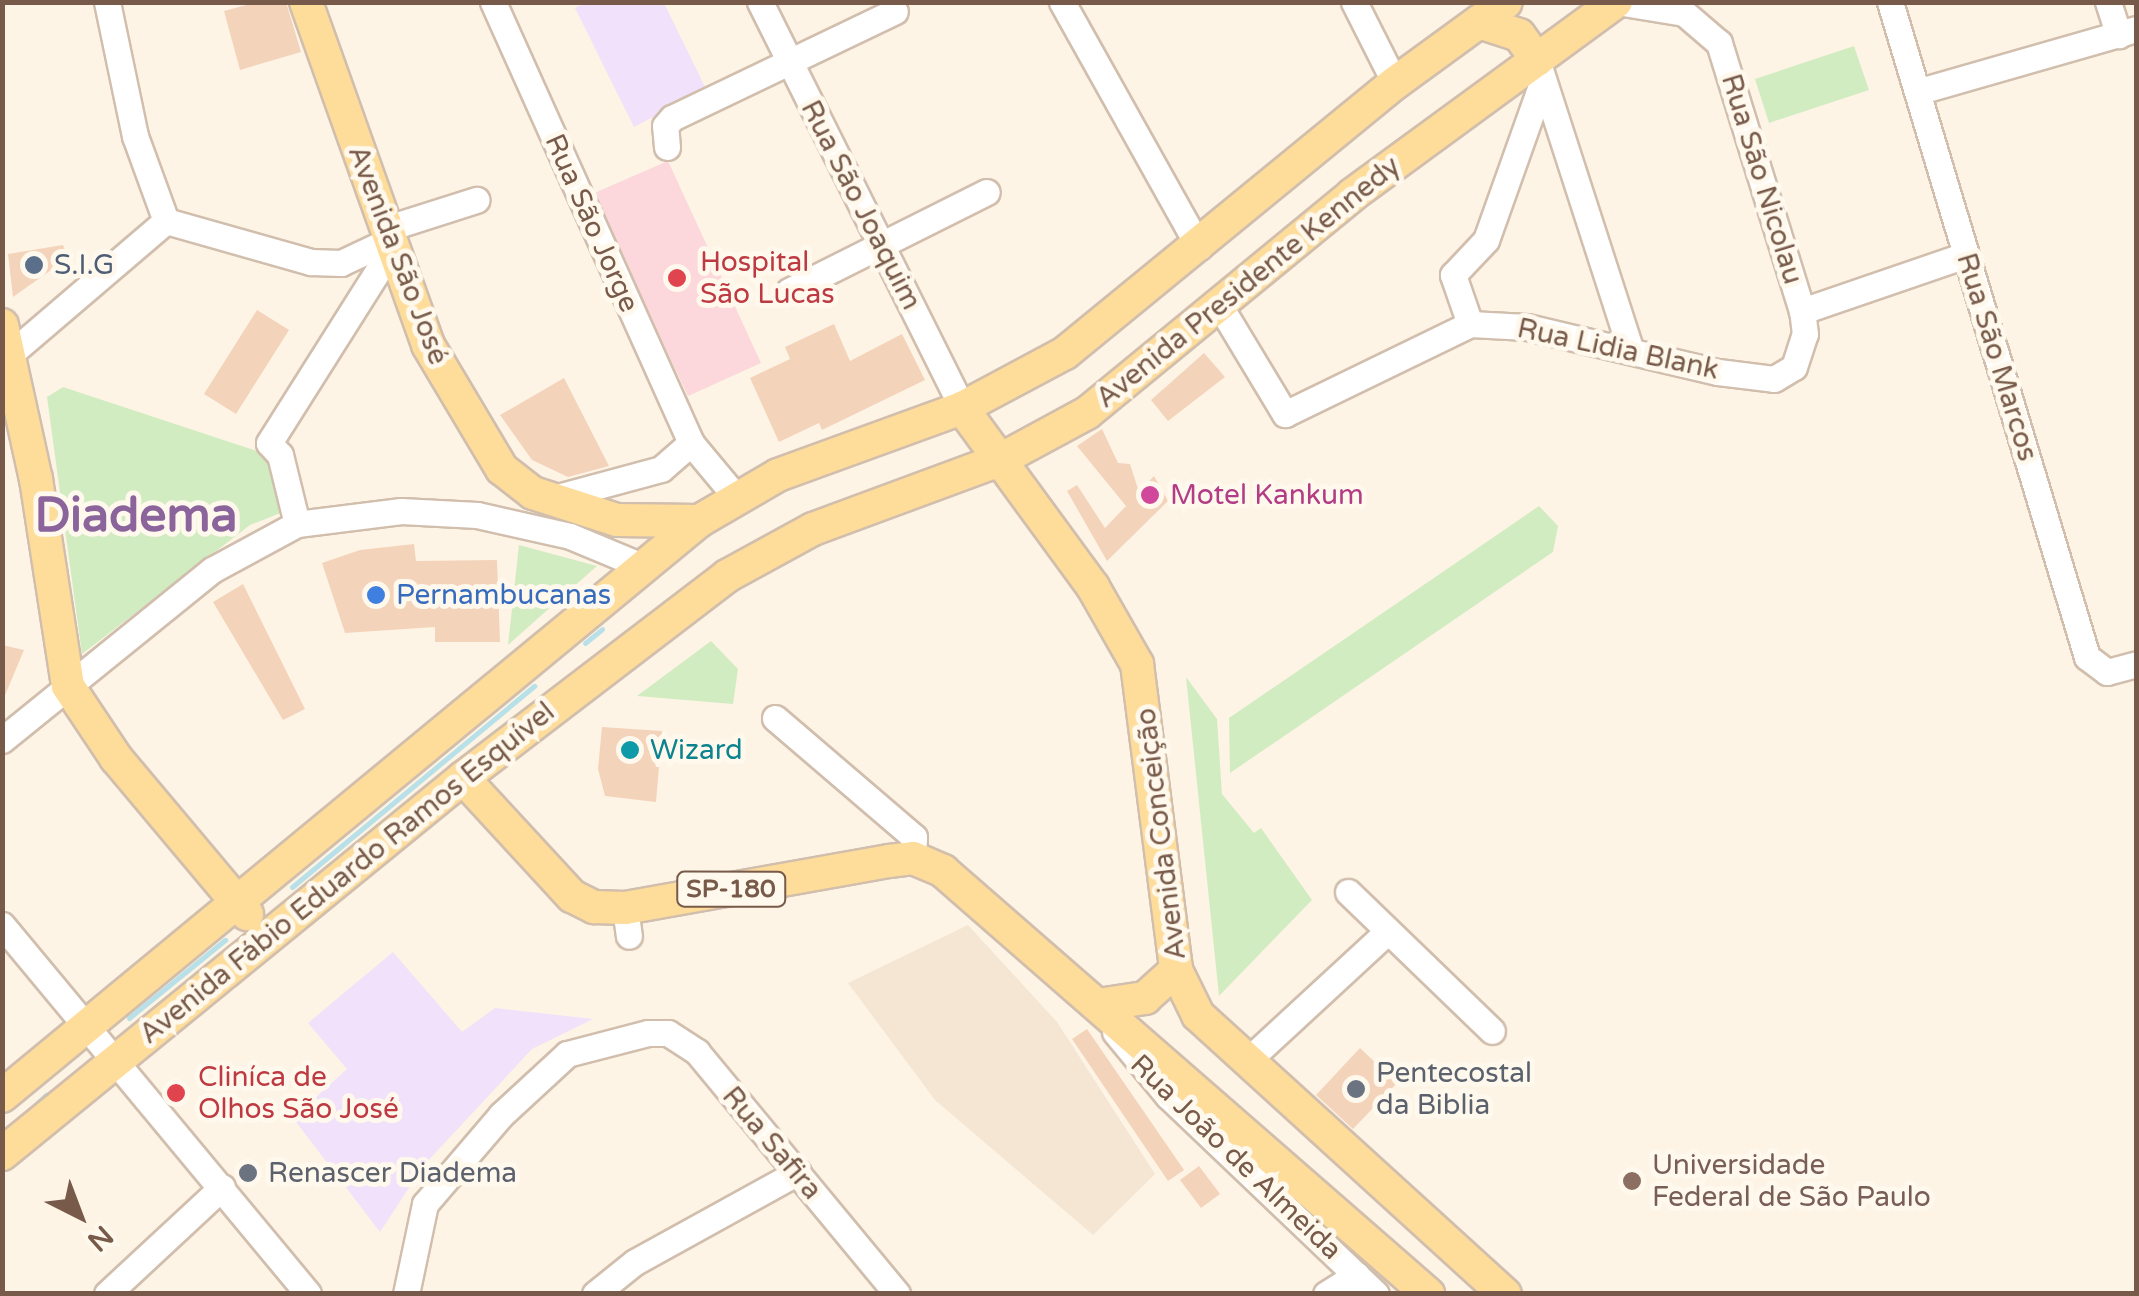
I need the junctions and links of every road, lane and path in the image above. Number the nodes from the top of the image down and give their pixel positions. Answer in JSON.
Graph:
{"nodes":[{"id":1,"x":107,"y":2,"type":"edge"},
{"id":2,"x":306,"y":2,"type":"edge"},
{"id":3,"x":493,"y":2,"type":"edge"},
{"id":4,"x":760,"y":2,"type":"edge"},
{"id":5,"x":1062,"y":2,"type":"edge"},
{"id":6,"x":1354,"y":2,"type":"edge"},
{"id":7,"x":1506,"y":2,"type":"edge"},
{"id":8,"x":1617,"y":2,"type":"edge"},
{"id":9,"x":1890,"y":2,"type":"edge"},
{"id":10,"x":2108,"y":2,"type":"edge"},
{"id":11,"x":895,"y":11,"type":"dead end"},
{"id":12,"x":1479,"y":22,"type":"junction"},
{"id":13,"x":2128,"y":32,"type":"edge"},
{"id":14,"x":790,"y":63,"type":"junction"},
{"id":15,"x":1540,"y":70,"type":"junction"},
{"id":16,"x":1394,"y":83,"type":"junction"},
{"id":17,"x":1920,"y":91,"type":"junction"},
{"id":18,"x":667,"y":147,"type":"dead end"},
{"id":19,"x":987,"y":192,"type":"dead end"},
{"id":20,"x":476,"y":200,"type":"dead end"},
{"id":21,"x":166,"y":221,"type":"junction"},
{"id":22,"x":388,"y":240,"type":"junction"},
{"id":23,"x":880,"y":244,"type":"junction"},
{"id":24,"x":1199,"y":247,"type":"junction"},
{"id":25,"x":1966,"y":254,"type":"junction"},
{"id":26,"x":789,"y":291,"type":"dead end"},
{"id":27,"x":1221,"y":308,"type":"junction"},
{"id":28,"x":1802,"y":310,"type":"junction"},
{"id":29,"x":1470,"y":324,"type":"junction"},
{"id":30,"x":5,"y":347,"type":"edge"},
{"id":31,"x":1630,"y":348,"type":"junction"},
{"id":32,"x":1794,"y":367,"type":"joint"},
{"id":33,"x":11,"y":392,"type":"edge"},
{"id":34,"x":962,"y":408,"type":"junction"},
{"id":35,"x":691,"y":443,"type":"junction"},
{"id":36,"x":1000,"y":460,"type":"junction"},
{"id":37,"x":736,"y":497,"type":"junction"},
{"id":38,"x":549,"y":499,"type":"junction"},
{"id":39,"x":699,"y":521,"type":"junction"},
{"id":40,"x":297,"y":524,"type":"junction"},
{"id":41,"x":642,"y":566,"type":"junction"},
{"id":42,"x":696,"y":598,"type":"joint"},
{"id":43,"x":2136,"y":664,"type":"edge"},
{"id":44,"x":68,"y":686,"type":"junction"},
{"id":45,"x":775,"y":718,"type":"dead end"},
{"id":46,"x":2,"y":740,"type":"edge"},
{"id":47,"x":464,"y":778,"type":"junction"},
{"id":48,"x":913,"y":858,"type":"junction"},
{"id":49,"x":1348,"y":892,"type":"dead end"},
{"id":50,"x":236,"y":900,"type":"junction"},
{"id":51,"x":2,"y":925,"type":"edge"},
{"id":52,"x":1388,"y":930,"type":"junction"},
{"id":53,"x":266,"y":936,"type":"junction"},
{"id":54,"x":1165,"y":982,"type":"junction"},
{"id":55,"x":1102,"y":1009,"type":"junction"},
{"id":56,"x":84,"y":1023,"type":"junction"},
{"id":57,"x":1492,"y":1031,"type":"dead end"},
{"id":58,"x":114,"y":1060,"type":"junction"},
{"id":59,"x":1246,"y":1062,"type":"junction"},
{"id":60,"x":2,"y":1096,"type":"edge"},
{"id":61,"x":2,"y":1154,"type":"edge"},
{"id":62,"x":798,"y":1172,"type":"junction"},
{"id":63,"x":222,"y":1187,"type":"junction"},
{"id":64,"x":1368,"y":1264,"type":"junction"},
{"id":65,"x":107,"y":1294,"type":"edge"},
{"id":66,"x":308,"y":1294,"type":"edge"},
{"id":67,"x":406,"y":1294,"type":"edge"},
{"id":68,"x":595,"y":1294,"type":"edge"},
{"id":69,"x":897,"y":1294,"type":"edge"},
{"id":70,"x":1326,"y":1294,"type":"edge"},
{"id":71,"x":1376,"y":1294,"type":"edge"},
{"id":72,"x":1415,"y":1294,"type":"edge"},
{"id":73,"x":1428,"y":1294,"type":"edge"},
{"id":74,"x":1505,"y":1294,"type":"edge"}],
"edges":[{"from":1,"to":21,"type":"street"},
{"from":2,"to":22,"type":"main road","name":"Avenida São José"},
{"from":3,"to":35,"type":"street","name":"Rua São Jorge"},
{"from":4,"to":14,"type":"street","name":"Rua São Joaquim"},
{"from":5,"to":24,"type":"street"},
{"from":6,"to":16,"type":"street"},
{"from":7,"to":12,"type":"main road","name":"Avenida Presidente Kennedy"},
{"from":8,"to":15,"type":"main road","name":"Avenida Presidente Kennedy"},
{"from":8,"to":28,"type":"street","name":"Rua São Nicolau"},
{"from":9,"to":17,"type":"street","name":"Rua São Marcos"},
{"from":10,"to":13,"type":"street"},
{"from":11,"to":14,"type":"street"},
{"from":12,"to":15,"type":"main road"},
{"from":12,"to":16,"type":"main road","name":"Avenida Presidente Kennedy"},
{"from":13,"to":17,"type":"street"},
{"from":14,"to":18,"type":"street"},
{"from":14,"to":23,"type":"street","name":"Rua São Joaquim"},
{"from":15,"to":27,"type":"main road","name":"Avenida Presidente Kennedy"},
{"from":15,"to":29,"type":"street"},
{"from":15,"to":31,"type":"street"},
{"from":16,"to":24,"type":"main road","name":"Avenida Presidente Kennedy"},
{"from":17,"to":25,"type":"street","name":"Rua São Marcos"},
{"from":19,"to":23,"type":"street"},
{"from":20,"to":22,"type":"street"},
{"from":21,"to":22,"type":"street"},
{"from":21,"to":30,"type":"street"},
{"from":22,"to":38,"type":"main road","name":"Avenida São José"},
{"from":22,"to":40,"type":"street"},
{"from":23,"to":26,"type":"street"},
{"from":23,"to":34,"type":"street","name":"Rua São Joaquim"},
{"from":24,"to":34,"type":"main road","name":"Avenida Presidente Kennedy"},
{"from":25,"to":28,"type":"street"},
{"from":25,"to":43,"type":"street","name":"Rua São Marcos"},
{"from":27,"to":29,"type":"street"},
{"from":27,"to":36,"type":"main road","name":"Avenida Presidente Kennedy"},
{"from":28,"to":32,"type":"street","name":"Rua São Nicolau"},
{"from":29,"to":31,"type":"street","name":"Rua Lidia Blank"},
{"from":30,"to":33,"type":"main road"},
{"from":31,"to":32,"type":"street","name":"Rua Lidia Blank"},
{"from":33,"to":44,"type":"main road"},
{"from":34,"to":36,"type":"main road","name":"Avenida Conceição"},
{"from":34,"to":37,"type":"main road","name":"Avenida Presidente Kennedy"},
{"from":35,"to":37,"type":"street","name":"Rua São Jorge"},
{"from":35,"to":38,"type":"street"},
{"from":36,"to":42,"type":"main road","name":"Avenida Presidente Kennedy"},
{"from":36,"to":54,"type":"main road","name":"Avenida Conceição"},
{"from":37,"to":39,"type":"main road","name":"Avenida Presidente Kennedy"},
{"from":38,"to":39,"type":"main road","name":"Avenida São José"},
{"from":39,"to":41,"type":"main road","name":"Avenida Presidente Kennedy"},
{"from":40,"to":41,"type":"street"},
{"from":40,"to":44,"type":"street"},
{"from":41,"to":50,"type":"main road","name":"Avenida Fábio Eduardo Ramos Esquível"},
{"from":42,"to":47,"type":"main road","name":"Avenida Fábio Eduardo Ramos Esquível"},
{"from":44,"to":46,"type":"street"},
{"from":44,"to":50,"type":"main road"},
{"from":45,"to":48,"type":"street"},
{"from":47,"to":48,"type":"main road","number":"SP-180"},
{"from":47,"to":53,"type":"main road","name":"Avenida Fábio Eduardo Ramos Esquível"},
{"from":48,"to":55,"type":"main road"},
{"from":49,"to":52,"type":"street"},
{"from":50,"to":53,"type":"main road"},
{"from":50,"to":56,"type":"main road","name":"Avenida Fábio Eduardo Ramos Esquível"},
{"from":51,"to":56,"type":"street"},
{"from":52,"to":57,"type":"street"},
{"from":52,"to":59,"type":"street"},
{"from":53,"to":58,"type":"main road","name":"Avenida Fábio Eduardo Ramos Esquível"},
{"from":54,"to":55,"type":"main road"},
{"from":54,"to":59,"type":"main road"},
{"from":55,"to":64,"type":"main road"},
{"from":56,"to":58,"type":"street"},
{"from":56,"to":60,"type":"main road","name":"Avenida Fábio Eduardo Ramos Esquível"},
{"from":58,"to":61,"type":"main road","name":"Avenida Fábio Eduardo Ramos Esquível"},
{"from":58,"to":63,"type":"street"},
{"from":59,"to":74,"type":"main road"},
{"from":62,"to":67,"type":"street","name":"Rua Safira"},
{"from":62,"to":68,"type":"street"},
{"from":62,"to":69,"type":"street","name":"Rua Safira"},
{"from":63,"to":65,"type":"street"},
{"from":63,"to":66,"type":"street"},
{"from":64,"to":70,"type":"street"},
{"from":64,"to":71,"type":"street","name":"Rua João de Almeida"},
{"from":64,"to":72,"type":"street"},
{"from":64,"to":73,"type":"main road"}]}
